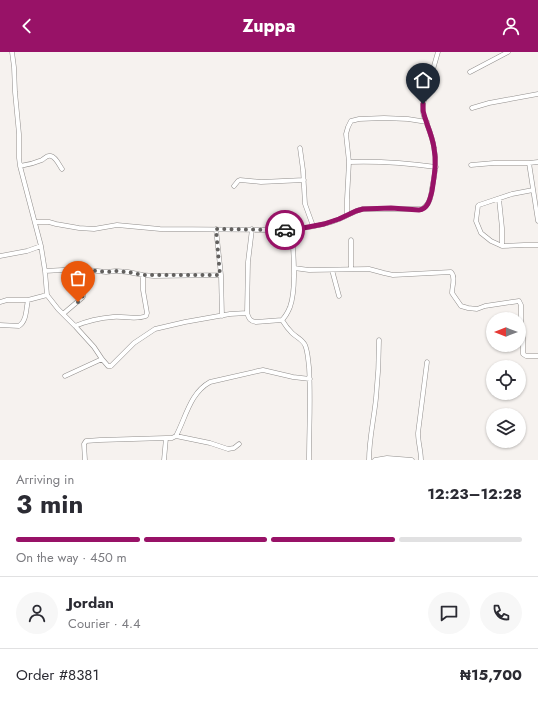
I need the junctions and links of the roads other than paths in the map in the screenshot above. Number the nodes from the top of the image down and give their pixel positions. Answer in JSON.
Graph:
{"nodes":[{"id":1,"x":12,"y":52,"type":"edge"},
{"id":2,"x":438,"y":52,"type":"edge"},
{"id":3,"x":506,"y":52,"type":"edge"},
{"id":4,"x":470,"y":72,"type":"dead end"},
{"id":5,"x":538,"y":94,"type":"edge"},
{"id":6,"x":472,"y":108,"type":"dead end"},
{"id":7,"x":426,"y":122,"type":"junction"},
{"id":8,"x":300,"y":148,"type":"dead end"},
{"id":9,"x":349,"y":162,"type":"junction"},
{"id":10,"x":538,"y":162,"type":"edge"},
{"id":11,"x":529,"y":163,"type":"junction"},
{"id":12,"x":471,"y":165,"type":"dead end"},
{"id":13,"x":20,"y":166,"type":"junction"},
{"id":14,"x":436,"y":167,"type":"junction"},
{"id":15,"x":62,"y":169,"type":"dead end"},
{"id":16,"x":304,"y":180,"type":"junction"},
{"id":17,"x":234,"y":186,"type":"dead end"},
{"id":18,"x":533,"y":190,"type":"junction"},
{"id":19,"x":499,"y":199,"type":"junction"},
{"id":20,"x":347,"y":215,"type":"junction"},
{"id":21,"x":538,"y":221,"type":"edge"},
{"id":22,"x":35,"y":222,"type":"junction"},
{"id":23,"x":312,"y":226,"type":"junction"},
{"id":24,"x":216,"y":229,"type":"junction"},
{"id":25,"x":252,"y":229,"type":"junction"},
{"id":26,"x":292,"y":229,"type":"junction"},
{"id":27,"x":351,"y":240,"type":"dead end"},
{"id":28,"x":538,"y":245,"type":"edge"},
{"id":29,"x":41,"y":246,"type":"junction"},
{"id":30,"x":502,"y":246,"type":"junction"},
{"id":31,"x":0,"y":256,"type":"edge"},
{"id":32,"x":294,"y":268,"type":"junction"},
{"id":33,"x":80,"y":269,"type":"junction"},
{"id":34,"x":351,"y":269,"type":"junction"},
{"id":35,"x":332,"y":270,"type":"junction"},
{"id":36,"x":45,"y":271,"type":"junction"},
{"id":37,"x":143,"y":275,"type":"junction"},
{"id":38,"x":220,"y":275,"type":"junction"},
{"id":39,"x":47,"y":295,"type":"junction"},
{"id":40,"x":338,"y":296,"type":"dead end"},
{"id":41,"x":28,"y":300,"type":"junction"},
{"id":42,"x":0,"y":302,"type":"edge"},
{"id":43,"x":247,"y":313,"type":"junction"},
{"id":44,"x":63,"y":314,"type":"junction"},
{"id":45,"x":222,"y":316,"type":"junction"},
{"id":46,"x":282,"y":320,"type":"junction"},
{"id":47,"x":0,"y":325,"type":"edge"},
{"id":48,"x":75,"y":326,"type":"junction"},
{"id":49,"x":379,"y":340,"type":"dead end"},
{"id":50,"x":538,"y":356,"type":"edge"},
{"id":51,"x":102,"y":359,"type":"junction"},
{"id":52,"x":427,"y":362,"type":"dead end"},
{"id":53,"x":65,"y":376,"type":"dead end"},
{"id":54,"x":310,"y":379,"type":"junction"},
{"id":55,"x":176,"y":436,"type":"junction"},
{"id":56,"x":166,"y":438,"type":"junction"},
{"id":57,"x":239,"y":444,"type":"dead end"},
{"id":58,"x":85,"y":460,"type":"edge"},
{"id":59,"x":164,"y":460,"type":"edge"},
{"id":60,"x":309,"y":460,"type":"edge"},
{"id":61,"x":369,"y":460,"type":"edge"},
{"id":62,"x":375,"y":460,"type":"edge"},
{"id":63,"x":412,"y":460,"type":"edge"},
{"id":64,"x":421,"y":460,"type":"edge"}],
"edges":[{"from":1,"to":13,"type":"street"},
{"from":2,"to":7,"type":"street"},
{"from":3,"to":4,"type":"street"},
{"from":5,"to":6,"type":"street"},
{"from":7,"to":9,"type":"street"},
{"from":7,"to":14,"type":"street"},
{"from":8,"to":16,"type":"street"},
{"from":9,"to":14,"type":"street"},
{"from":9,"to":20,"type":"street"},
{"from":10,"to":11,"type":"street"},
{"from":11,"to":12,"type":"street"},
{"from":11,"to":18,"type":"street"},
{"from":13,"to":15,"type":"street"},
{"from":13,"to":22,"type":"street"},
{"from":14,"to":20,"type":"street"},
{"from":16,"to":17,"type":"street"},
{"from":16,"to":23,"type":"street"},
{"from":18,"to":19,"type":"street"},
{"from":18,"to":21,"type":"street"},
{"from":19,"to":30,"type":"street"},
{"from":19,"to":30,"type":"street"},
{"from":20,"to":23,"type":"street"},
{"from":22,"to":24,"type":"street"},
{"from":22,"to":29,"type":"street"},
{"from":23,"to":26,"type":"street"},
{"from":24,"to":25,"type":"street"},
{"from":24,"to":38,"type":"street"},
{"from":25,"to":26,"type":"street"},
{"from":25,"to":43,"type":"street"},
{"from":26,"to":32,"type":"street"},
{"from":27,"to":34,"type":"street"},
{"from":28,"to":30,"type":"street"},
{"from":29,"to":31,"type":"street"},
{"from":29,"to":36,"type":"street"},
{"from":32,"to":35,"type":"street"},
{"from":32,"to":46,"type":"street"},
{"from":33,"to":36,"type":"street"},
{"from":33,"to":37,"type":"street"},
{"from":33,"to":44,"type":"street"},
{"from":34,"to":35,"type":"street"},
{"from":34,"to":50,"type":"street"},
{"from":35,"to":40,"type":"street"},
{"from":36,"to":39,"type":"street"},
{"from":37,"to":38,"type":"street"},
{"from":37,"to":48,"type":"street"},
{"from":38,"to":45,"type":"street"},
{"from":39,"to":41,"type":"street"},
{"from":39,"to":44,"type":"street"},
{"from":41,"to":42,"type":"street"},
{"from":41,"to":47,"type":"street"},
{"from":43,"to":45,"type":"street"},
{"from":43,"to":46,"type":"street"},
{"from":44,"to":48,"type":"street"},
{"from":45,"to":51,"type":"street"},
{"from":46,"to":54,"type":"street"},
{"from":48,"to":51,"type":"street"},
{"from":49,"to":61,"type":"street"},
{"from":51,"to":53,"type":"street"},
{"from":52,"to":64,"type":"street"},
{"from":54,"to":55,"type":"street"},
{"from":54,"to":60,"type":"street"},
{"from":55,"to":56,"type":"street"},
{"from":55,"to":57,"type":"street"},
{"from":56,"to":58,"type":"street"},
{"from":56,"to":59,"type":"street"},
{"from":62,"to":63,"type":"street"}]}
